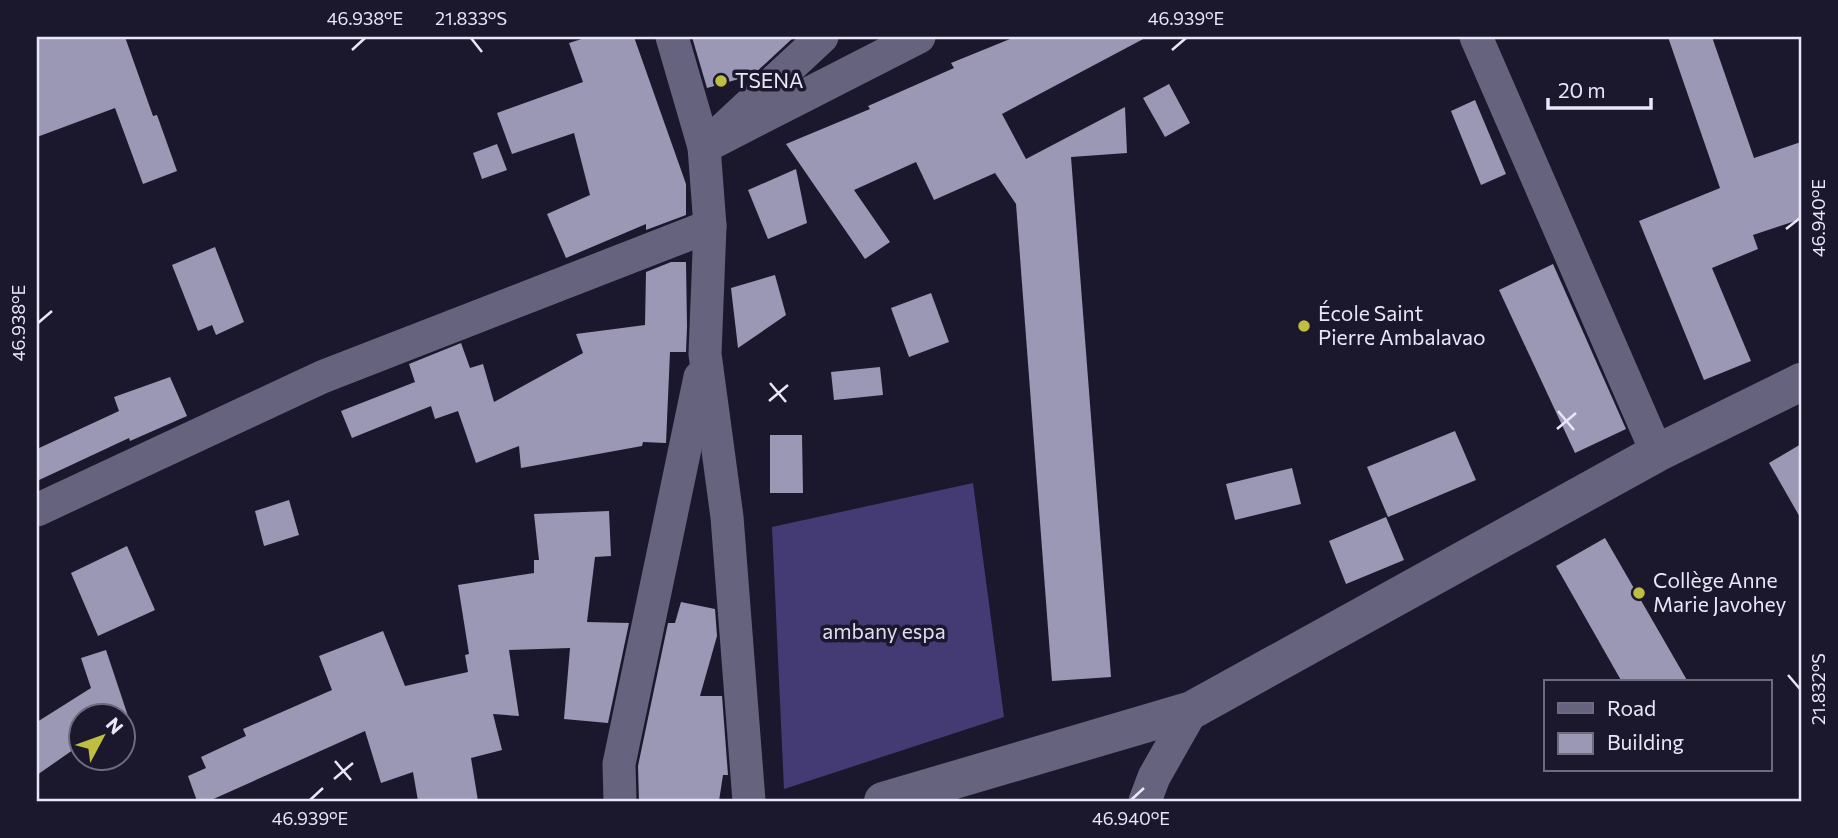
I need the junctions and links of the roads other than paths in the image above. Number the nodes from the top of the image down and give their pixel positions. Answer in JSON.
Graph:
{"nodes":[{"id":1,"x":672,"y":37,"type":"edge"},
{"id":2,"x":822,"y":37,"type":"edge"},
{"id":3,"x":919,"y":37,"type":"edge"},
{"id":4,"x":1476,"y":37,"type":"edge"},
{"id":5,"x":704,"y":147,"type":"junction"},
{"id":6,"x":709,"y":226,"type":"junction"},
{"id":7,"x":705,"y":354,"type":"junction"},
{"id":8,"x":1801,"y":382,"type":"edge"},
{"id":9,"x":1657,"y":453,"type":"junction"},
{"id":10,"x":37,"y":510,"type":"edge"},
{"id":11,"x":1192,"y":710,"type":"junction"},
{"id":12,"x":620,"y":801,"type":"edge"},
{"id":13,"x":749,"y":801,"type":"edge"},
{"id":14,"x":883,"y":801,"type":"edge"},
{"id":15,"x":1145,"y":801,"type":"edge"}],
"edges":[{"from":1,"to":5,"type":"street"},
{"from":2,"to":5,"type":"street"},
{"from":3,"to":5,"type":"street"},
{"from":4,"to":9,"type":"street"},
{"from":5,"to":6,"type":"street"},
{"from":6,"to":7,"type":"street"},
{"from":6,"to":10,"type":"street"},
{"from":7,"to":12,"type":"street"},
{"from":7,"to":13,"type":"street"},
{"from":8,"to":9,"type":"street"},
{"from":9,"to":11,"type":"street"},
{"from":11,"to":14,"type":"street"},
{"from":11,"to":15,"type":"street"}]}
